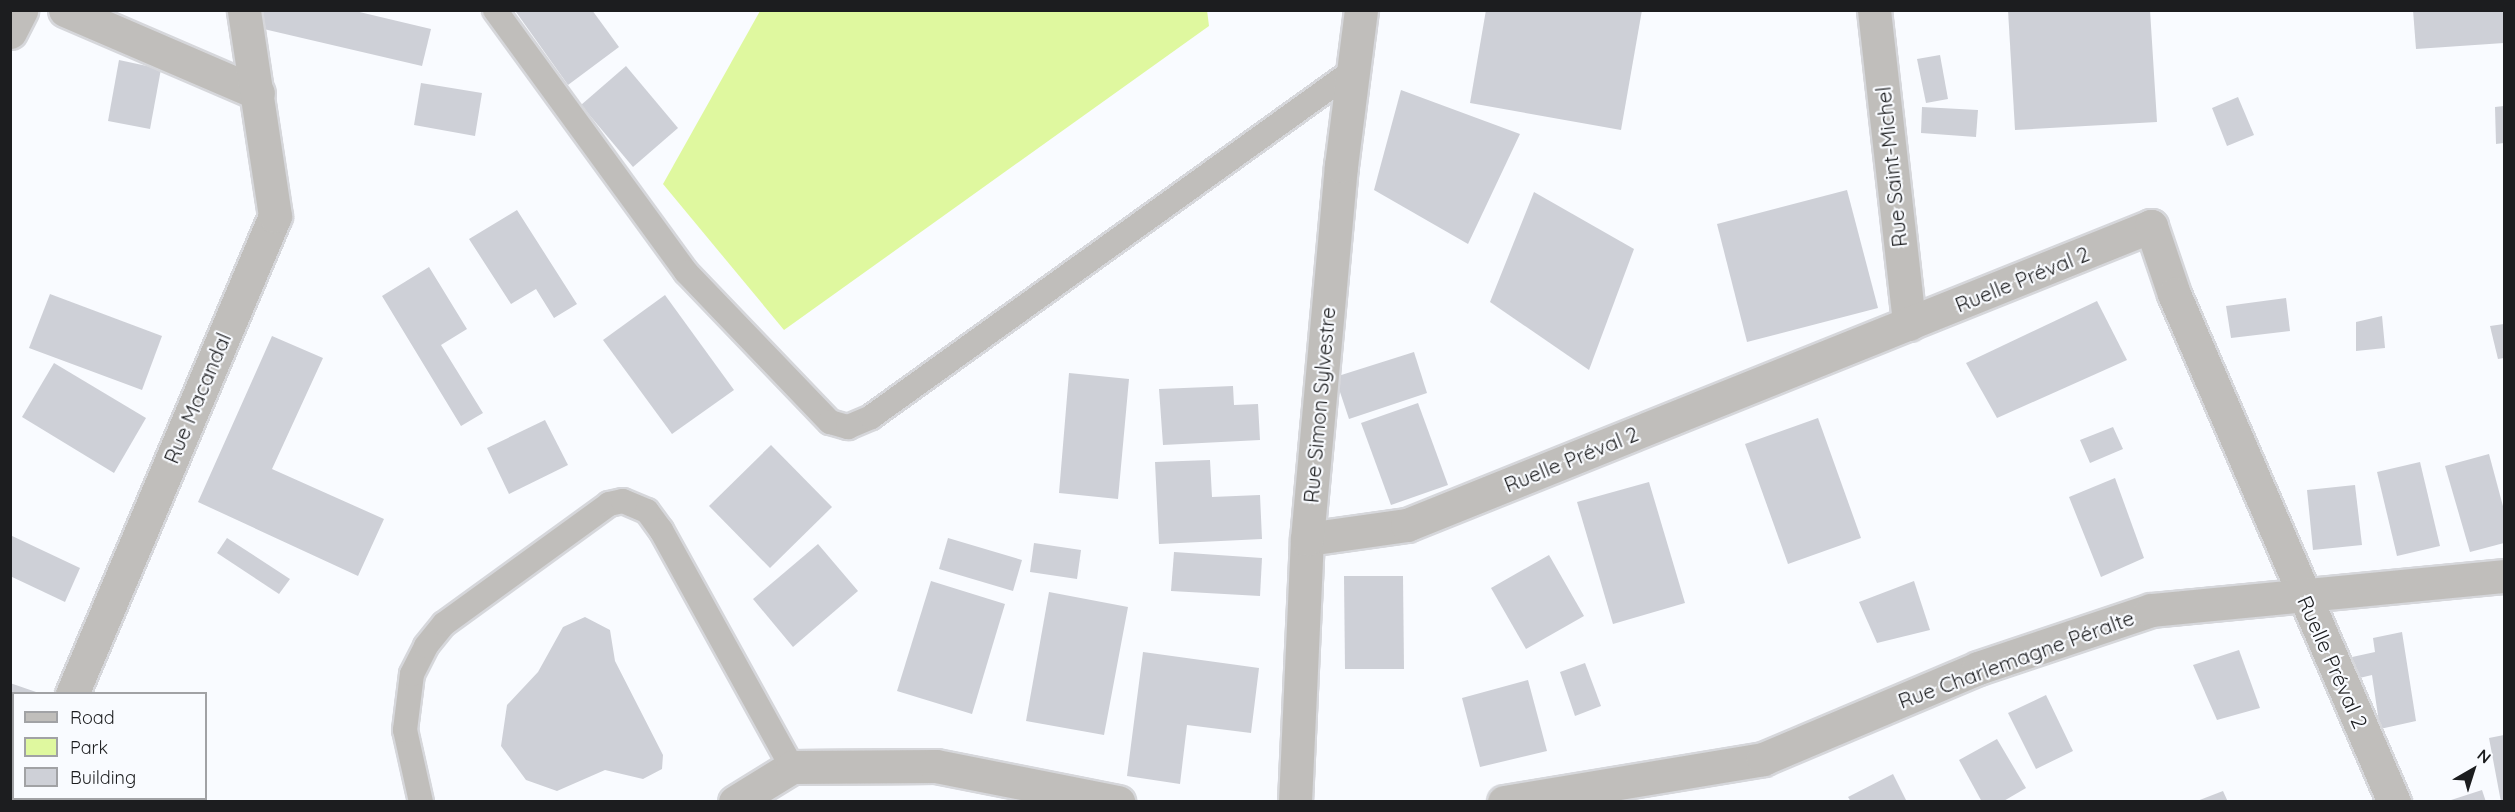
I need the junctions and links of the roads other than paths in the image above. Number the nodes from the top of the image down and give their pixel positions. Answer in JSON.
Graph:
{"nodes":[{"id":1,"x":21,"y":10,"type":"edge"},
{"id":2,"x":65,"y":10,"type":"edge"},
{"id":3,"x":244,"y":10,"type":"edge"},
{"id":4,"x":495,"y":10,"type":"edge"},
{"id":5,"x":1361,"y":10,"type":"edge"},
{"id":6,"x":1874,"y":10,"type":"edge"},
{"id":7,"x":10,"y":32,"type":"edge"},
{"id":8,"x":1354,"y":70,"type":"junction"},
{"id":9,"x":258,"y":93,"type":"junction"},
{"id":10,"x":1909,"y":324,"type":"junction"},
{"id":11,"x":1307,"y":539,"type":"junction"},
{"id":12,"x":2505,"y":576,"type":"edge"},
{"id":13,"x":2304,"y":595,"type":"junction"},
{"id":14,"x":72,"y":692,"type":"edge"},
{"id":15,"x":792,"y":768,"type":"junction"},
{"id":16,"x":421,"y":801,"type":"edge"},
{"id":17,"x":735,"y":801,"type":"edge"},
{"id":18,"x":1109,"y":801,"type":"edge"},
{"id":19,"x":1295,"y":801,"type":"edge"},
{"id":20,"x":1504,"y":801,"type":"edge"},
{"id":21,"x":2394,"y":801,"type":"edge"}],
"edges":[{"from":1,"to":7,"type":"street"},
{"from":2,"to":9,"type":"street"},
{"from":3,"to":9,"type":"street","name":"Rue Macandal"},
{"from":4,"to":8,"type":"lane"},
{"from":5,"to":8,"type":"street","name":"Rue Simon Sylvestre"},
{"from":6,"to":10,"type":"street","name":"Rue Saint-Michel"},
{"from":8,"to":11,"type":"street","name":"Rue Simon Sylvestre"},
{"from":9,"to":14,"type":"street","name":"Rue Macandal"},
{"from":10,"to":11,"type":"street","name":"Ruelle Préval 2"},
{"from":10,"to":13,"type":"street","name":"Ruelle Préval 2"},
{"from":11,"to":19,"type":"street","name":"Rue Simon Sylvestre"},
{"from":12,"to":13,"type":"street","name":"Rue Charlemagne Péralte"},
{"from":13,"to":20,"type":"street","name":"Rue Charlemagne Péralte"},
{"from":13,"to":21,"type":"street","name":"Ruelle Préval 2"},
{"from":15,"to":16,"type":"lane"},
{"from":15,"to":17,"type":"street"},
{"from":15,"to":18,"type":"street"}]}
